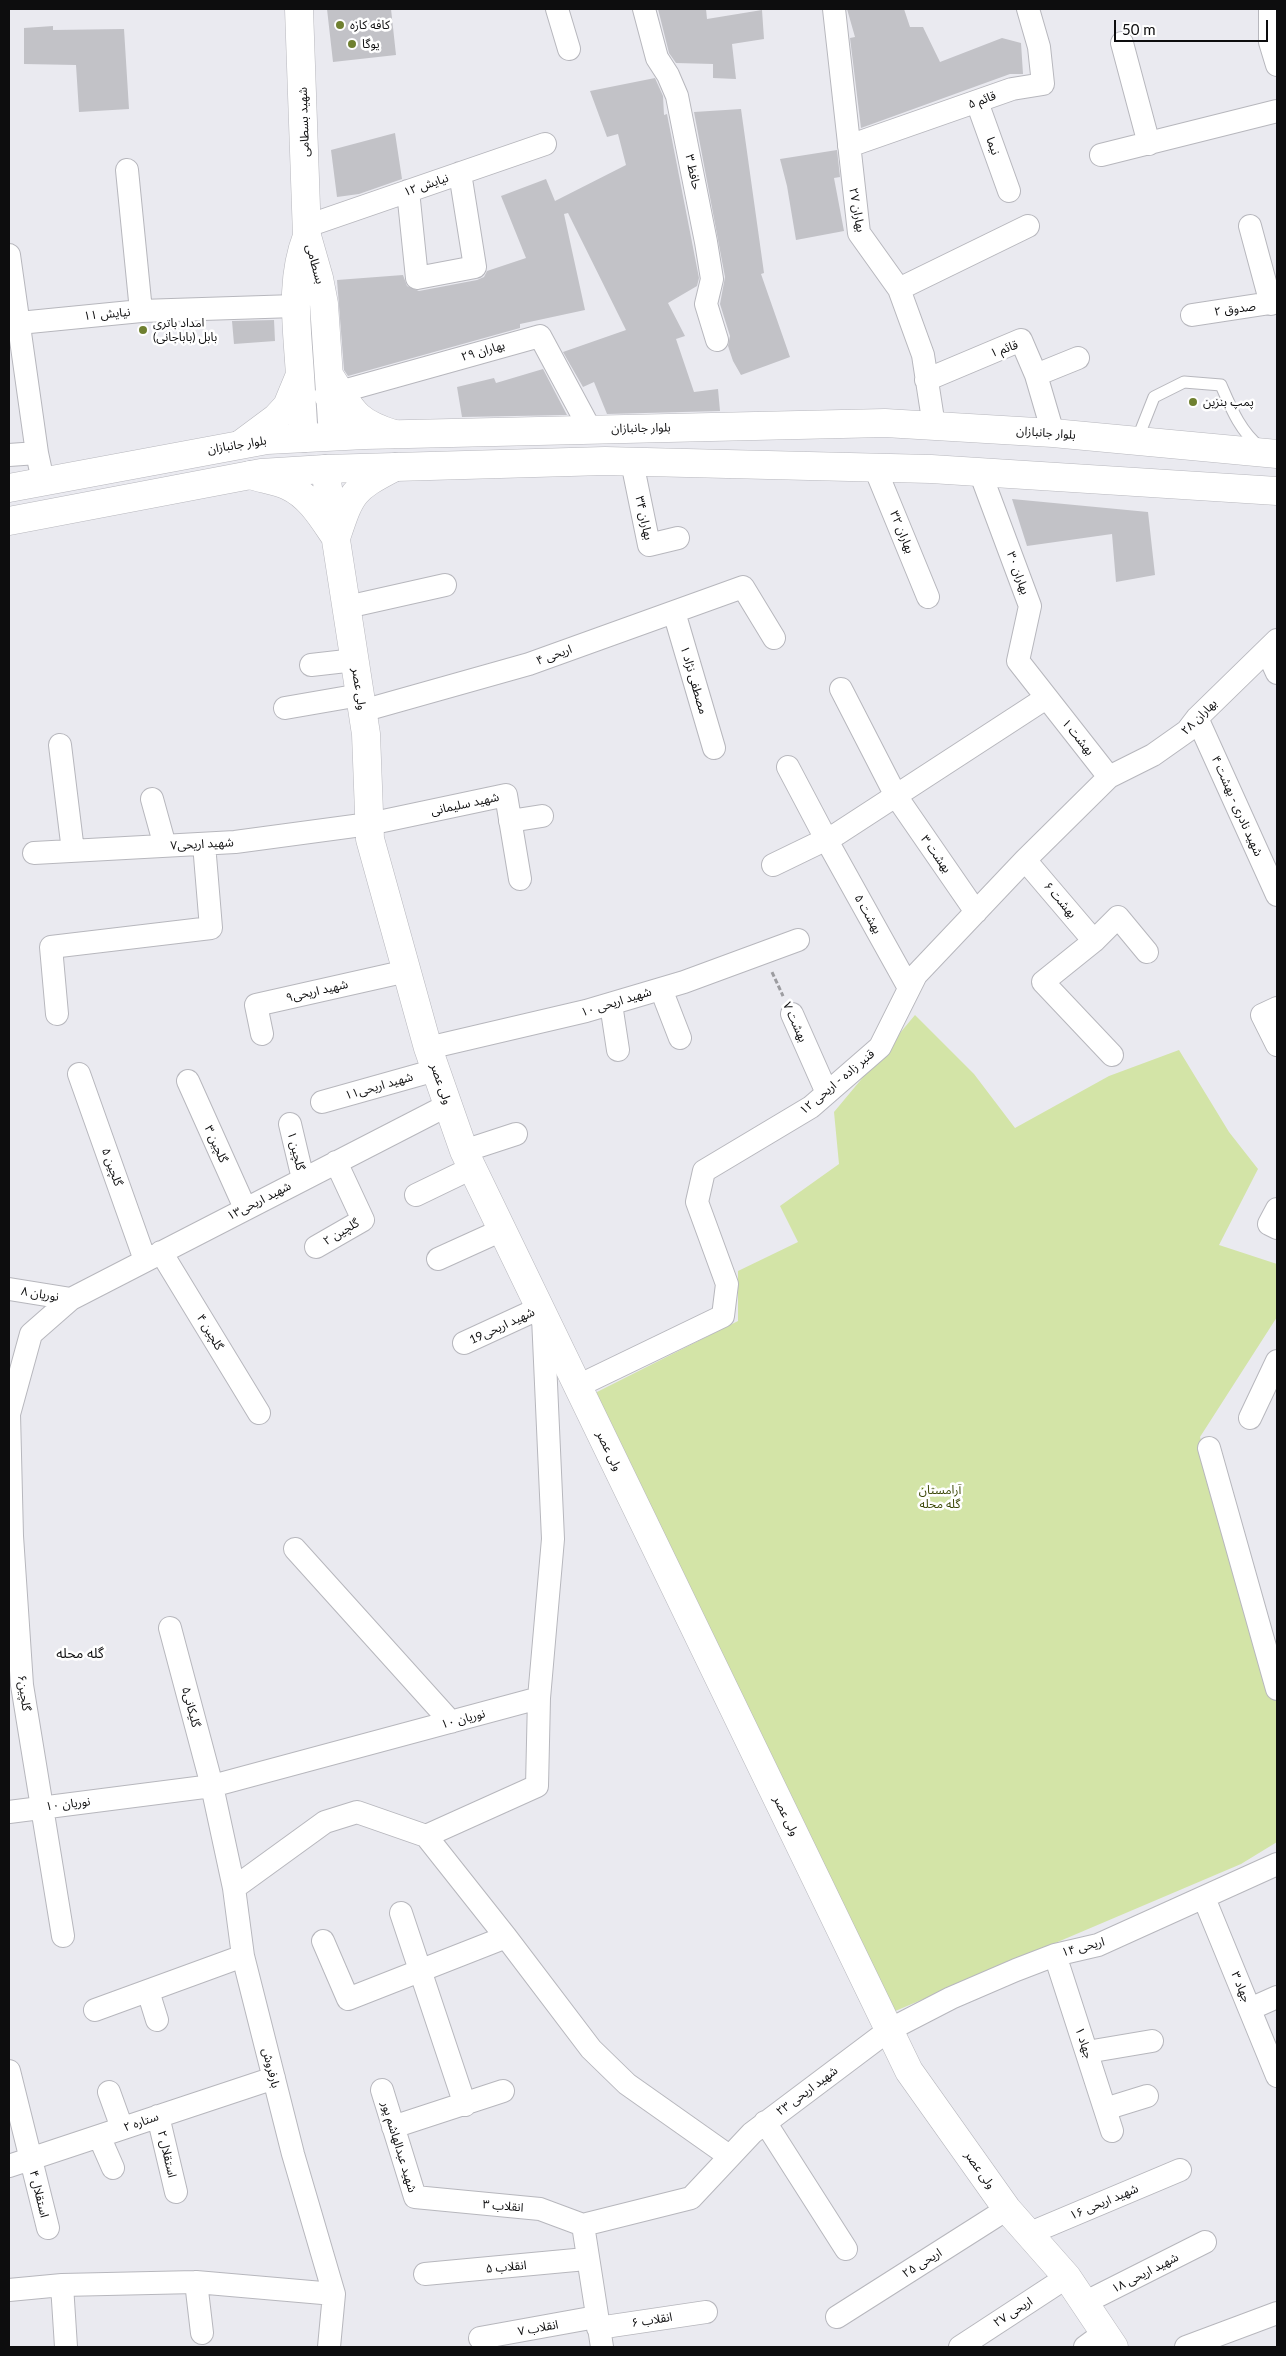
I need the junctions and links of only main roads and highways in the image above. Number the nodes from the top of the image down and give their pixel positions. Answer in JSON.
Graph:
{"nodes":[{"id":1,"x":299,"y":9,"type":"edge"},
{"id":2,"x":307,"y":231,"type":"junction"},
{"id":3,"x":300,"y":376,"type":"junction"},
{"id":4,"x":331,"y":389,"type":"junction"},
{"id":5,"x":394,"y":434,"type":"junction"},
{"id":6,"x":332,"y":436,"type":"junction"},
{"id":7,"x":304,"y":438,"type":"junction"},
{"id":8,"x":241,"y":444,"type":"junction"},
{"id":9,"x":1274,"y":454,"type":"edge"},
{"id":10,"x":395,"y":467,"type":"junction"},
{"id":11,"x":325,"y":469,"type":"junction"},
{"id":12,"x":250,"y":475,"type":"junction"},
{"id":13,"x":9,"y":488,"type":"edge"},
{"id":14,"x":1277,"y":491,"type":"edge"},
{"id":15,"x":9,"y":521,"type":"edge"},
{"id":16,"x":336,"y":538,"type":"junction"},
{"id":17,"x":1101,"y":2342,"type":"edge"}],
"edges":[{"from":1,"to":2,"type":"main road","name":"شهید بسطامی"},
{"from":2,"to":3,"type":"main road","name":"بسطامی"},
{"from":2,"to":4,"type":"main road","name":"بسطامی"},
{"from":3,"to":7,"type":"main road","name":"بسطامی"},
{"from":3,"to":8,"type":"main road"},
{"from":4,"to":5,"type":"main road"},
{"from":4,"to":6,"type":"main road","name":"بسطامی"},
{"from":5,"to":6,"type":"main road","name":"بلوار جانبازان"},
{"from":5,"to":9,"type":"main road","name":"بلوار جانبازان"},
{"from":6,"to":7,"type":"main road","name":"بلوار جانبازان"},
{"from":7,"to":8,"type":"main road","name":"بلوار جانبازان"},
{"from":8,"to":13,"type":"main road","name":"بلوار جانبازان"},
{"from":10,"to":11,"type":"main road"},
{"from":10,"to":14,"type":"main road"},
{"from":10,"to":16,"type":"main road"},
{"from":11,"to":12,"type":"main road"},
{"from":11,"to":16,"type":"main road","name":"ولی عصر"},
{"from":12,"to":15,"type":"main road"},
{"from":12,"to":16,"type":"main road"},
{"from":16,"to":17,"type":"main road","name":"ولی عصر"}]}
